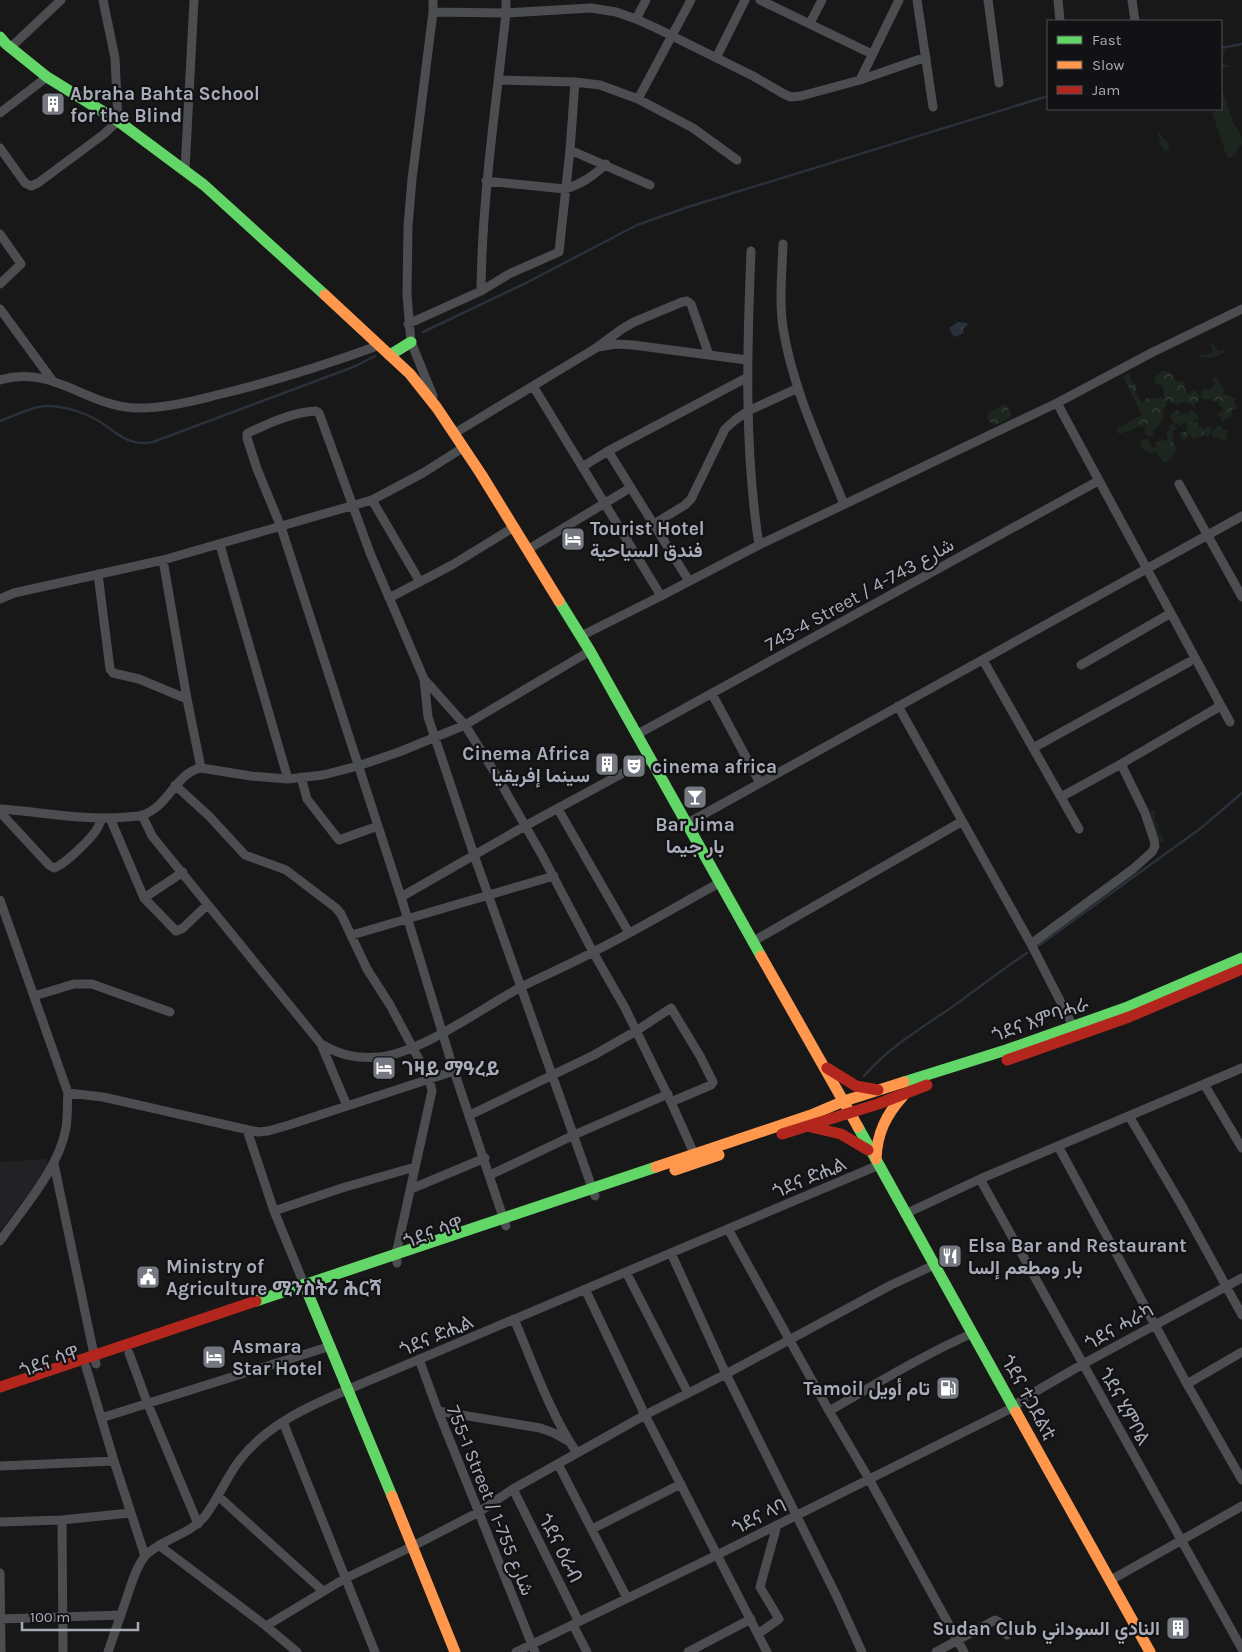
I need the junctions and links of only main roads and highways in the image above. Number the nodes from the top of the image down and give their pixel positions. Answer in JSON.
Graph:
{"nodes":[{"id":1,"x":0,"y":37,"type":"edge"},
{"id":2,"x":411,"y":342,"type":"road end"},
{"id":3,"x":390,"y":355,"type":"junction"},
{"id":4,"x":1242,"y":958,"type":"edge"},
{"id":5,"x":1242,"y":969,"type":"edge"},
{"id":6,"x":1076,"y":1031,"type":"junction"},
{"id":7,"x":826,"y":1068,"type":"junction"},
{"id":8,"x":881,"y":1090,"type":"junction"},
{"id":9,"x":906,"y":1093,"type":"junction"},
{"id":10,"x":844,"y":1102,"type":"junction"},
{"id":11,"x":850,"y":1113,"type":"junction"},
{"id":12,"x":809,"y":1120,"type":"junction"},
{"id":13,"x":876,"y":1160,"type":"junction"},
{"id":14,"x":306,"y":1289,"type":"junction"},
{"id":15,"x":92,"y":1363,"type":"junction"},
{"id":16,"x":0,"y":1387,"type":"edge"},
{"id":17,"x":0,"y":1396,"type":"edge"},
{"id":18,"x":455,"y":1652,"type":"edge"},
{"id":19,"x":1150,"y":1652,"type":"edge"}],
"edges":[{"from":1,"to":3,"type":"main road","name":"ጎደና ተጋደልቲ"},
{"from":2,"to":3,"type":"main road"},
{"from":3,"to":7,"type":"main road","name":"ጎደና ተጋደልቲ"},
{"from":4,"to":6,"type":"main road","name":"ጎደና እምባሓራ"},
{"from":5,"to":6,"type":"main road","name":"ጎደና እምባሓራ"},
{"from":6,"to":8,"type":"main road","name":"ጎደና እምባሓራ"},
{"from":6,"to":9,"type":"main road","name":"ጎደና እምባሓራ"},
{"from":7,"to":8,"type":"main road"},
{"from":7,"to":10,"type":"main road","name":"ጎደና ተጋደልቲ"},
{"from":7,"to":12,"type":"main road"},
{"from":8,"to":10,"type":"main road","name":"ጎደና እምባሓራ"},
{"from":9,"to":11,"type":"main road","name":"ጎደና እምባሓራ"},
{"from":9,"to":13,"type":"main road"},
{"from":10,"to":11,"type":"main road","name":"ጎደና ተጋደልቲ"},
{"from":10,"to":12,"type":"main road","name":"ጎደና ሳዋ"},
{"from":11,"to":12,"type":"main road","name":"ጎደና ሳዋ"},
{"from":11,"to":13,"type":"main road","name":"ጎደና ተጋደልቲ"},
{"from":12,"to":13,"type":"main road"},
{"from":12,"to":14,"type":"main road","name":"ጎደና ሳዋ"},
{"from":13,"to":19,"type":"main road","name":"ጎደና ተጋደልቲ"},
{"from":14,"to":15,"type":"main road","name":"ጎደና ሳዋ"},
{"from":14,"to":15,"type":"main road","name":"ጎደና ሳዋ"},
{"from":14,"to":18,"type":"main road"},
{"from":15,"to":16,"type":"main road","name":"ጎደና ሳዋ"},
{"from":15,"to":17,"type":"main road","name":"ጎደና ሳዋ"}]}
